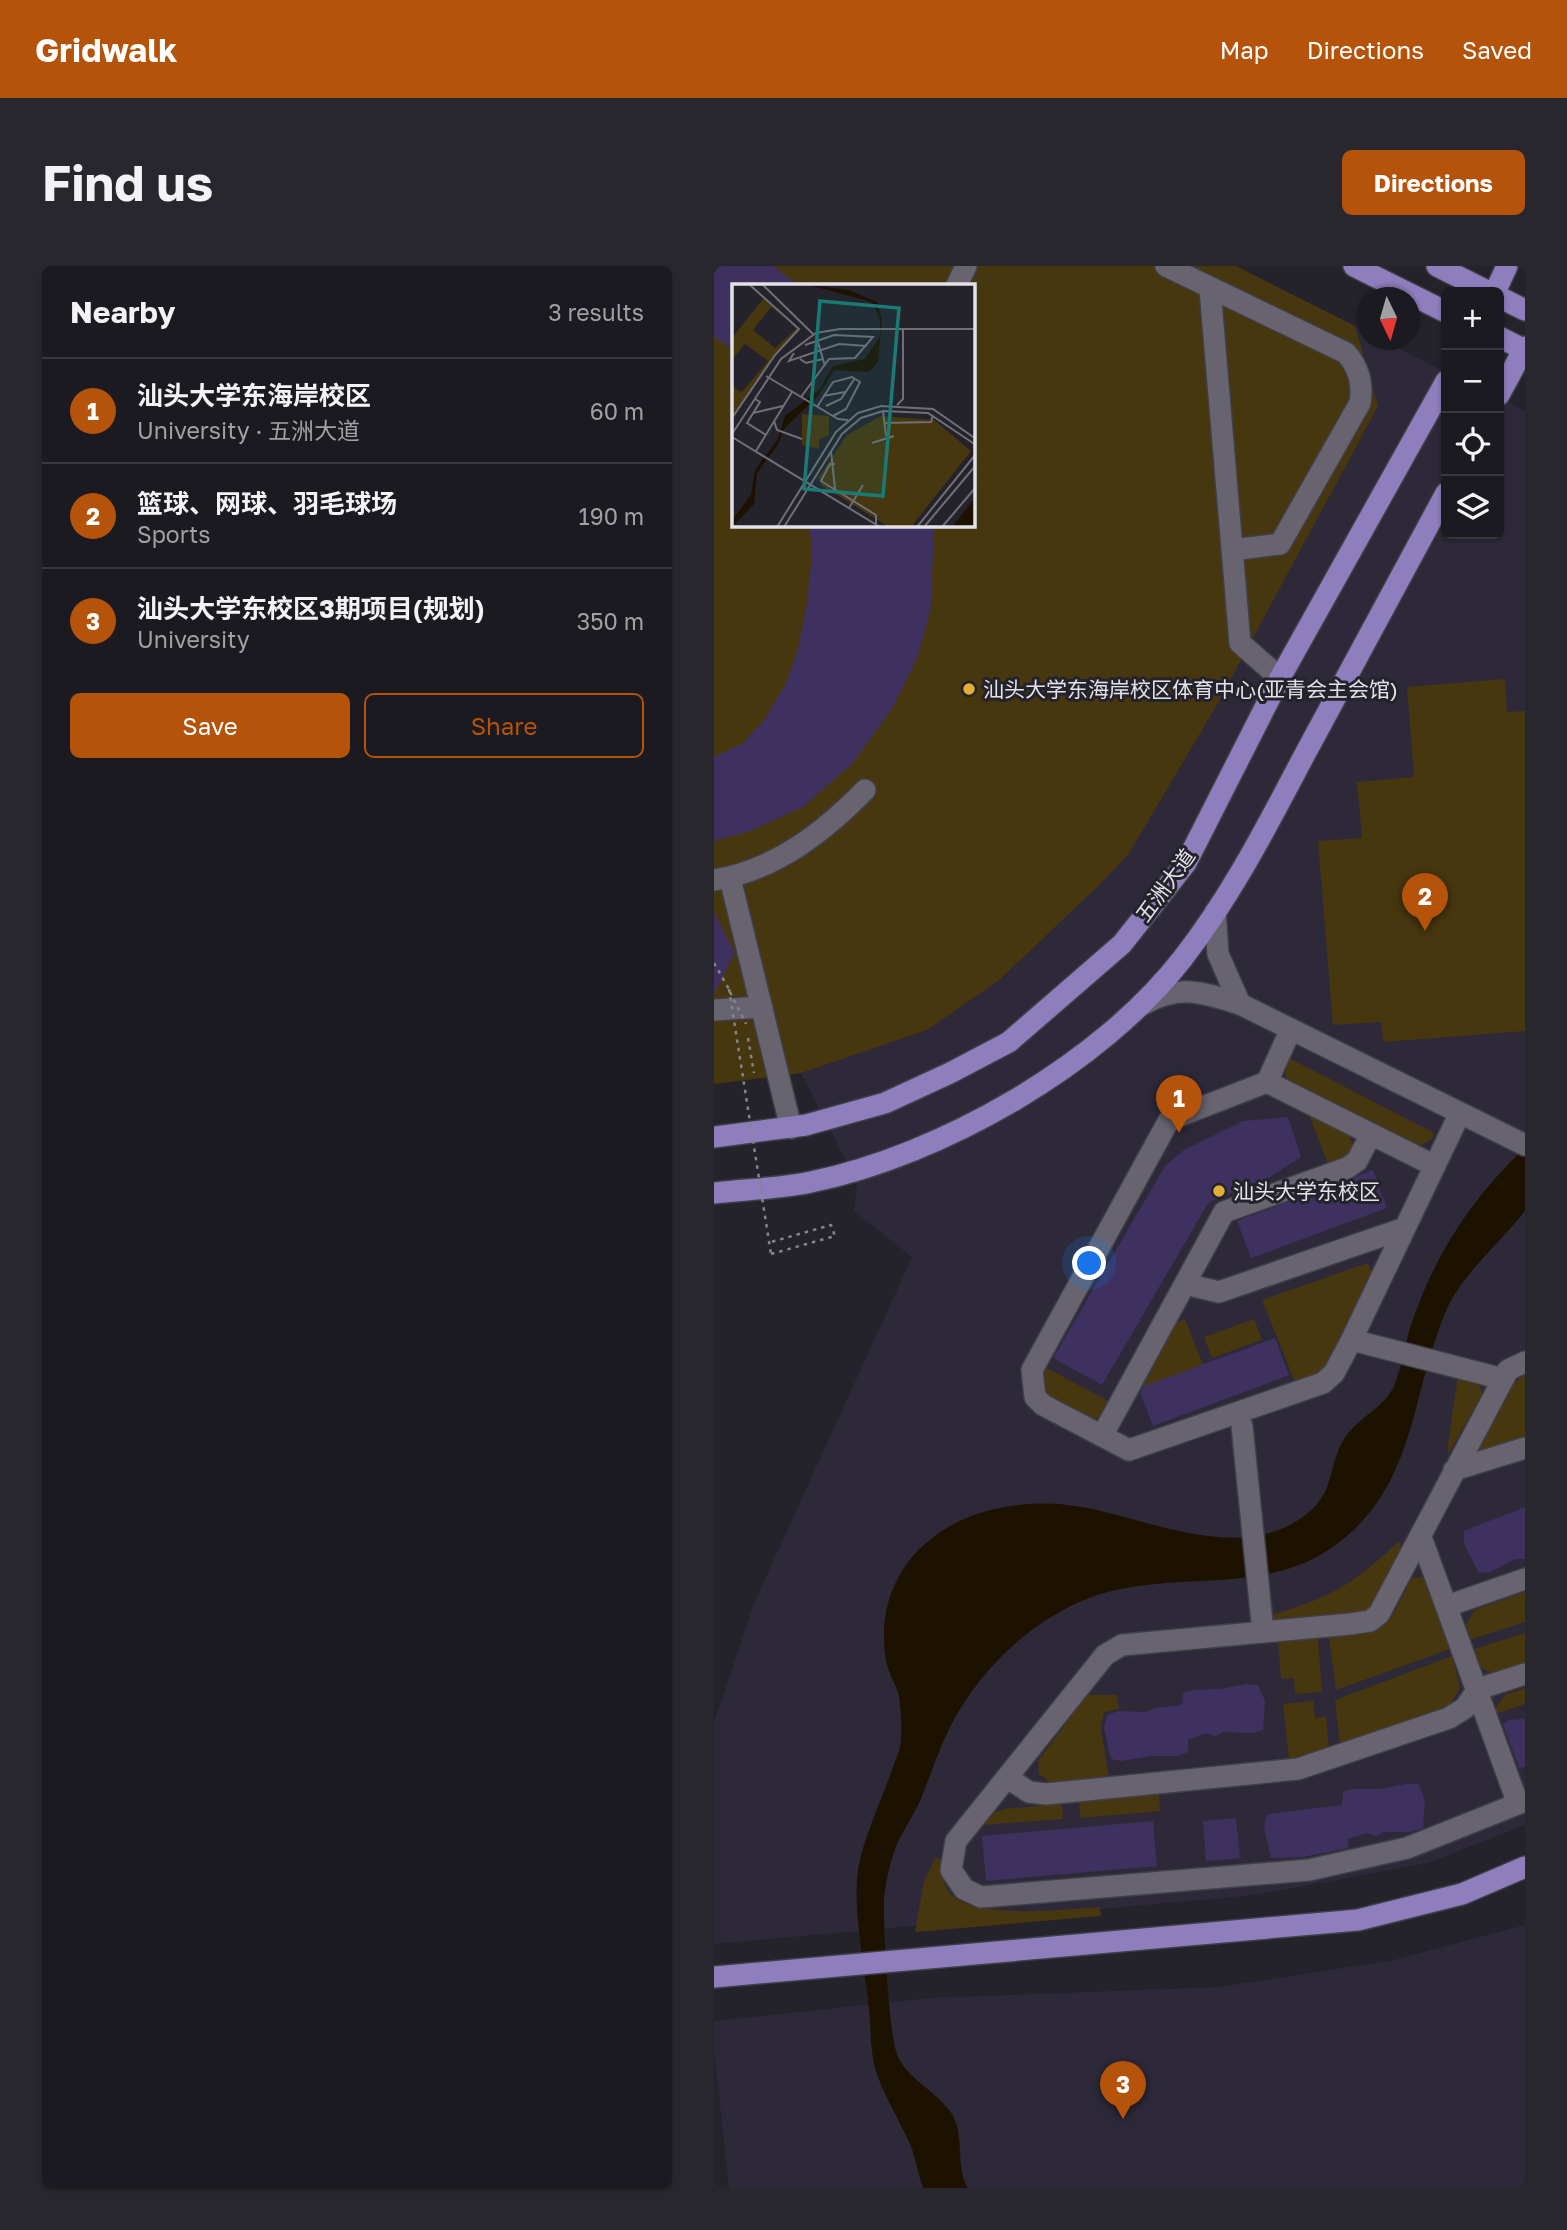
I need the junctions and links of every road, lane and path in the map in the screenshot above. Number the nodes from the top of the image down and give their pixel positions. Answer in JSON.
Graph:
{"nodes":[{"id":1,"x":966,"y":266,"type":"edge"},
{"id":2,"x":1167,"y":266,"type":"edge"},
{"id":3,"x":1354,"y":266,"type":"edge"},
{"id":4,"x":1437,"y":266,"type":"edge"},
{"id":5,"x":1507,"y":266,"type":"edge"},
{"id":6,"x":957,"y":284,"type":"edge"},
{"id":7,"x":1479,"y":287,"type":"edge"},
{"id":8,"x":1497,"y":287,"type":"edge"},
{"id":9,"x":1210,"y":289,"type":"junction"},
{"id":10,"x":1504,"y":300,"type":"edge"},
{"id":11,"x":1441,"y":310,"type":"edge"},
{"id":12,"x":1525,"y":310,"type":"edge"},
{"id":13,"x":1504,"y":339,"type":"edge"},
{"id":14,"x":1524,"y":349,"type":"edge"},
{"id":15,"x":1504,"y":386,"type":"edge"},
{"id":16,"x":1441,"y":390,"type":"edge"},
{"id":17,"x":1441,"y":502,"type":"edge"},
{"id":18,"x":1232,"y":550,"type":"junction"},
{"id":19,"x":1280,"y":678,"type":"junction"},
{"id":20,"x":866,"y":790,"type":"dead end"},
{"id":21,"x":722,"y":879,"type":"edge"},
{"id":22,"x":1215,"y":912,"type":"junction"},
{"id":23,"x":714,"y":963,"type":"edge"},
{"id":24,"x":729,"y":989,"type":"junction"},
{"id":25,"x":1240,"y":1004,"type":"junction"},
{"id":26,"x":762,"y":1007,"type":"junction"},
{"id":27,"x":714,"y":1010,"type":"edge"},
{"id":28,"x":1133,"y":1010,"type":"junction"},
{"id":29,"x":746,"y":1024,"type":"dead end"},
{"id":30,"x":1291,"y":1029,"type":"junction"},
{"id":31,"x":748,"y":1037,"type":"dead end"},
{"id":32,"x":754,"y":1073,"type":"dead end"},
{"id":33,"x":1267,"y":1082,"type":"junction"},
{"id":34,"x":1460,"y":1113,"type":"junction"},
{"id":35,"x":791,"y":1128,"type":"junction"},
{"id":36,"x":1371,"y":1134,"type":"junction"},
{"id":37,"x":714,"y":1137,"type":"edge"},
{"id":38,"x":1516,"y":1141,"type":"edge"},
{"id":39,"x":1435,"y":1166,"type":"junction"},
{"id":40,"x":714,"y":1193,"type":"edge"},
{"id":41,"x":1405,"y":1228,"type":"junction"},
{"id":42,"x":771,"y":1242,"type":"dead end"},
{"id":43,"x":1185,"y":1284,"type":"junction"},
{"id":44,"x":1352,"y":1340,"type":"junction"},
{"id":45,"x":1525,"y":1362,"type":"edge"},
{"id":46,"x":1503,"y":1379,"type":"junction"},
{"id":47,"x":1242,"y":1426,"type":"dead end"},
{"id":48,"x":1102,"y":1436,"type":"junction"},
{"id":49,"x":1525,"y":1448,"type":"edge"},
{"id":50,"x":1454,"y":1470,"type":"junction"},
{"id":51,"x":1421,"y":1537,"type":"junction"},
{"id":52,"x":1525,"y":1579,"type":"edge"},
{"id":53,"x":1447,"y":1606,"type":"junction"},
{"id":54,"x":1263,"y":1632,"type":"junction"},
{"id":55,"x":1525,"y":1674,"type":"edge"},
{"id":56,"x":1478,"y":1689,"type":"junction"},
{"id":57,"x":1008,"y":1778,"type":"junction"},
{"id":58,"x":1521,"y":1803,"type":"edge"},
{"id":59,"x":1525,"y":1867,"type":"edge"},
{"id":60,"x":714,"y":1977,"type":"edge"}],
"edges":[{"from":1,"to":6,"type":"street"},
{"from":2,"to":9,"type":"street"},
{"from":3,"to":11,"type":"main road"},
{"from":4,"to":7,"type":"main road"},
{"from":5,"to":8,"type":"main road"},
{"from":9,"to":18,"type":"street"},
{"from":9,"to":18,"type":"street"},
{"from":10,"to":12,"type":"main road"},
{"from":13,"to":14,"type":"main road"},
{"from":14,"to":15,"type":"main road"},
{"from":16,"to":19,"type":"main road","name":"五洲大道"},
{"from":17,"to":22,"type":"main road"},
{"from":18,"to":19,"type":"street"},
{"from":19,"to":35,"type":"main road","name":"五洲大道"},
{"from":20,"to":21,"type":"street"},
{"from":21,"to":26,"type":"street"},
{"from":22,"to":25,"type":"street"},
{"from":22,"to":28,"type":"main road"},
{"from":23,"to":24,"type":"path"},
{"from":24,"to":29,"type":"path","bridge":true},
{"from":24,"to":42,"type":"path","bridge":true},
{"from":25,"to":28,"type":"street"},
{"from":25,"to":30,"type":"street"},
{"from":26,"to":27,"type":"street"},
{"from":26,"to":35,"type":"street"},
{"from":28,"to":40,"type":"main road"},
{"from":30,"to":33,"type":"street"},
{"from":30,"to":34,"type":"street"},
{"from":31,"to":32,"type":"path"},
{"from":33,"to":36,"type":"street"},
{"from":33,"to":48,"type":"street"},
{"from":34,"to":38,"type":"street"},
{"from":34,"to":39,"type":"street"},
{"from":35,"to":37,"type":"main road","name":"五洲大道"},
{"from":36,"to":39,"type":"street"},
{"from":36,"to":43,"type":"street"},
{"from":39,"to":41,"type":"street"},
{"from":41,"to":43,"type":"street"},
{"from":41,"to":44,"type":"street"},
{"from":43,"to":48,"type":"street"},
{"from":44,"to":46,"type":"street"},
{"from":44,"to":48,"type":"street"},
{"from":45,"to":46,"type":"street"},
{"from":46,"to":50,"type":"street"},
{"from":47,"to":54,"type":"street"},
{"from":49,"to":50,"type":"street"},
{"from":50,"to":51,"type":"street"},
{"from":51,"to":53,"type":"street"},
{"from":51,"to":54,"type":"street"},
{"from":52,"to":53,"type":"street"},
{"from":53,"to":56,"type":"street"},
{"from":54,"to":57,"type":"street"},
{"from":55,"to":56,"type":"street"},
{"from":56,"to":57,"type":"street"},
{"from":56,"to":58,"type":"street"},
{"from":57,"to":58,"type":"street"},
{"from":59,"to":60,"type":"main road"}]}
